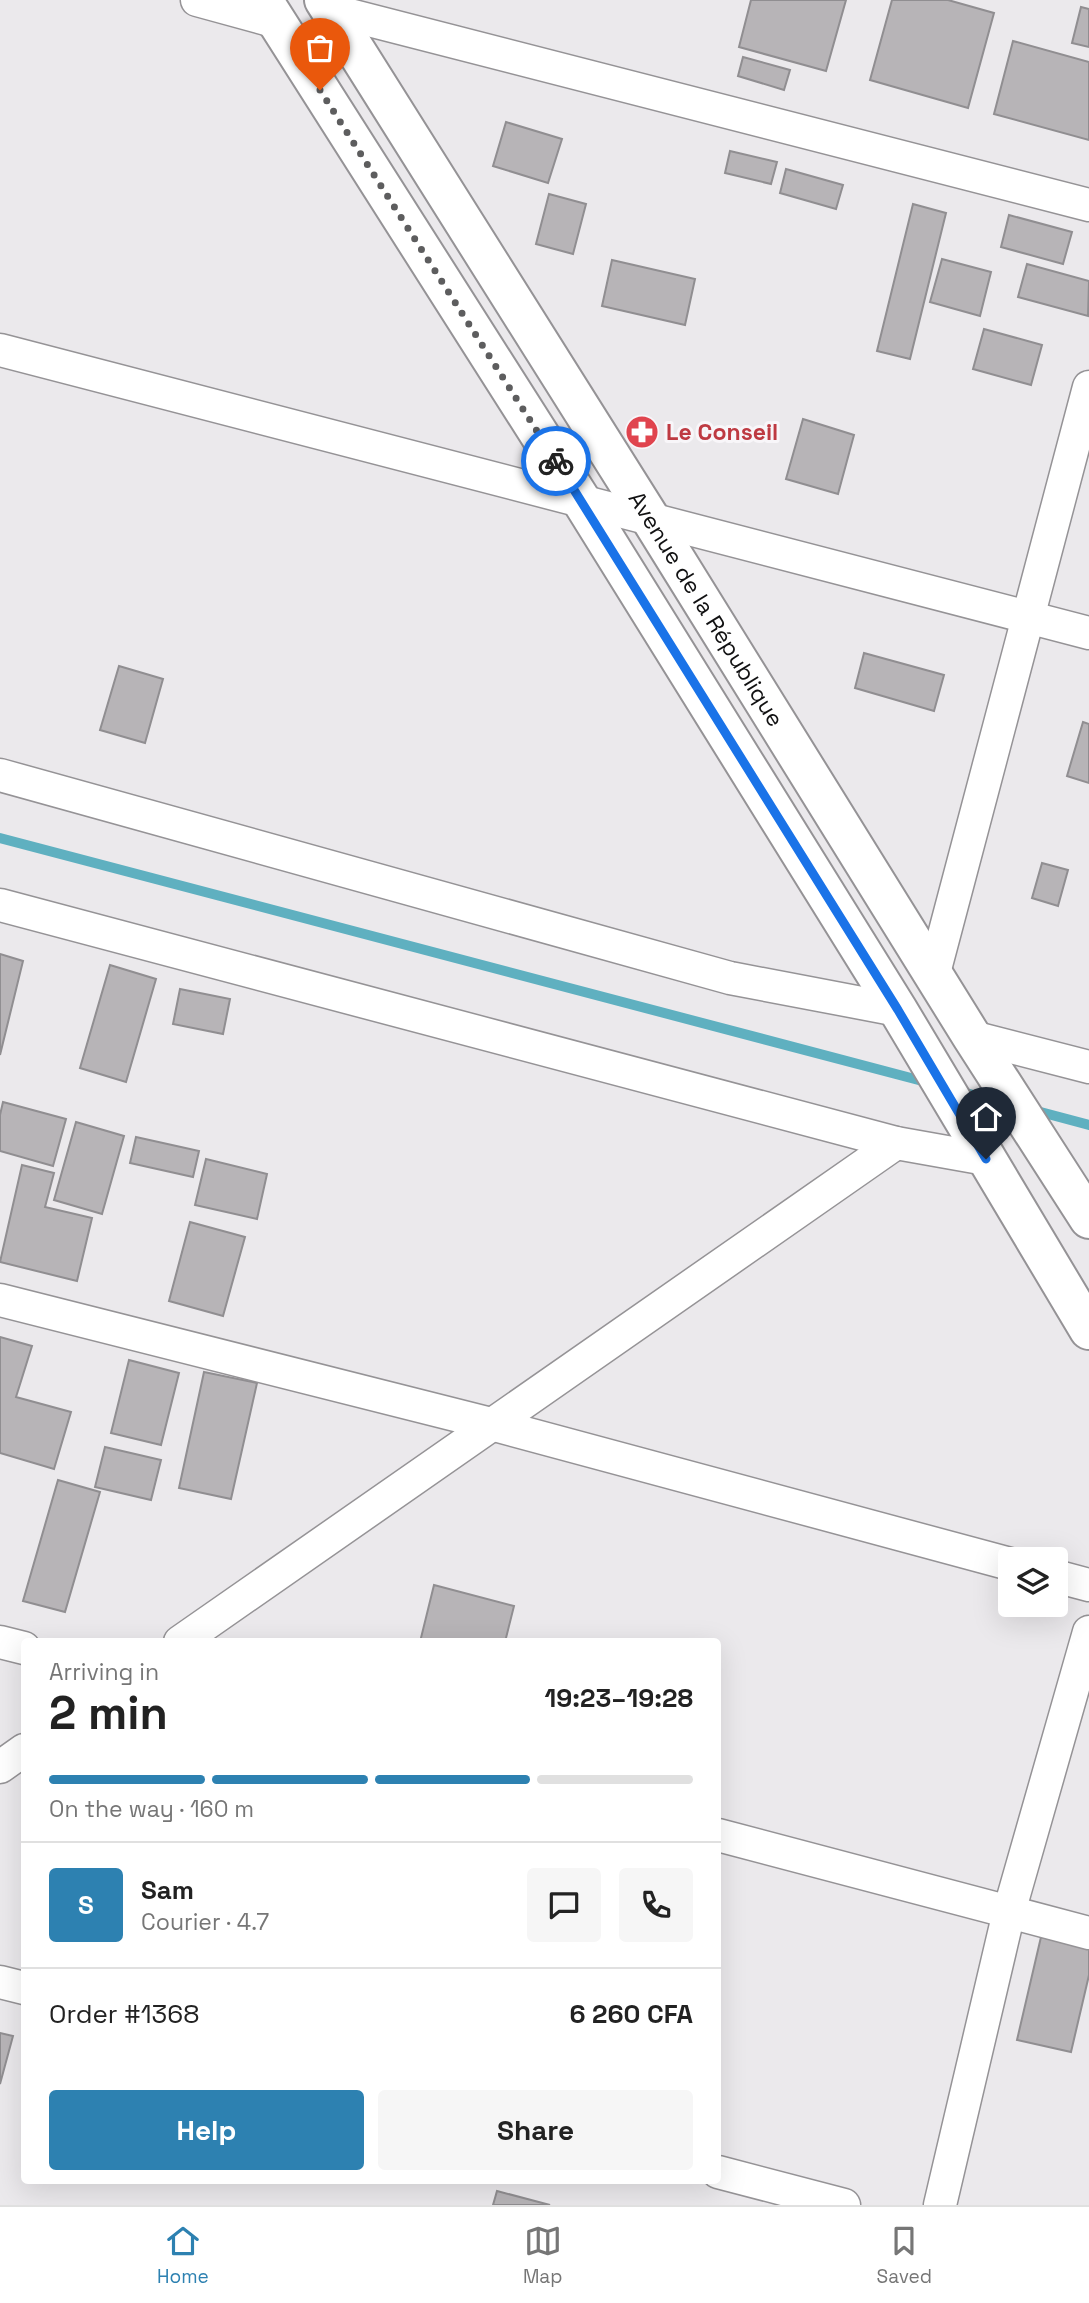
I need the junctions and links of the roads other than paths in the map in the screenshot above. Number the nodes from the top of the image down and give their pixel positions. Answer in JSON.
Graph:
{"nodes":[{"id":1,"x":197,"y":0,"type":"edge"},
{"id":2,"x":327,"y":5,"type":"edge"},
{"id":3,"x":270,"y":11,"type":"edge"},
{"id":4,"x":1089,"y":205,"type":"edge"},
{"id":5,"x":0,"y":350,"type":"edge"},
{"id":6,"x":1089,"y":387,"type":"edge"},
{"id":7,"x":581,"y":500,"type":"junction"},
{"id":8,"x":650,"y":518,"type":"junction"},
{"id":9,"x":1028,"y":617,"type":"junction"},
{"id":10,"x":1089,"y":633,"type":"edge"},
{"id":11,"x":0,"y":775,"type":"edge"},
{"id":12,"x":0,"y":905,"type":"edge"},
{"id":13,"x":934,"y":973,"type":"junction"},
{"id":14,"x":898,"y":1010,"type":"junction"},
{"id":15,"x":972,"y":1037,"type":"junction"},
{"id":16,"x":1089,"y":1067,"type":"edge"},
{"id":17,"x":895,"y":1143,"type":"junction"},
{"id":18,"x":986,"y":1159,"type":"junction"},
{"id":19,"x":1083,"y":1202,"type":"edge"},
{"id":20,"x":0,"y":1300,"type":"edge"},
{"id":21,"x":1089,"y":1330,"type":"edge"},
{"id":22,"x":491,"y":1424,"type":"junction"},
{"id":23,"x":998,"y":1561,"type":"edge"},
{"id":24,"x":1068,"y":1580,"type":"edge"},
{"id":25,"x":1089,"y":1586,"type":"edge"},
{"id":26,"x":1089,"y":1632,"type":"edge"},
{"id":27,"x":186,"y":1638,"type":"edge"},
{"id":28,"x":0,"y":1642,"type":"edge"},
{"id":29,"x":21,"y":1647,"type":"edge"},
{"id":30,"x":21,"y":1752,"type":"edge"},
{"id":31,"x":0,"y":1767,"type":"edge"},
{"id":32,"x":721,"y":1836,"type":"edge"},
{"id":33,"x":1009,"y":1912,"type":"junction"},
{"id":34,"x":1089,"y":1933,"type":"edge"},
{"id":35,"x":0,"y":1982,"type":"edge"},
{"id":36,"x":21,"y":1987,"type":"edge"},
{"id":37,"x":721,"y":2173,"type":"edge"},
{"id":38,"x":844,"y":2205,"type":"edge"},
{"id":39,"x":940,"y":2205,"type":"edge"}],
"edges":[{"from":1,"to":3,"type":"street"},
{"from":2,"to":4,"type":"street"},
{"from":2,"to":8,"type":"main road","name":"Avenue de la République"},
{"from":3,"to":7,"type":"main road"},
{"from":5,"to":7,"type":"street"},
{"from":6,"to":9,"type":"street"},
{"from":7,"to":8,"type":"street"},
{"from":7,"to":14,"type":"main road"},
{"from":8,"to":9,"type":"street"},
{"from":8,"to":13,"type":"main road","name":"Avenue de la République"},
{"from":9,"to":10,"type":"street"},
{"from":9,"to":13,"type":"street"},
{"from":11,"to":14,"type":"street"},
{"from":12,"to":17,"type":"street"},
{"from":13,"to":15,"type":"main road","name":"Avenue de la République"},
{"from":14,"to":18,"type":"main road"},
{"from":15,"to":16,"type":"street"},
{"from":15,"to":19,"type":"main road","name":"Avenue de la République"},
{"from":17,"to":18,"type":"street"},
{"from":17,"to":22,"type":"street"},
{"from":18,"to":21,"type":"main road"},
{"from":20,"to":22,"type":"street"},
{"from":22,"to":23,"type":"street"},
{"from":22,"to":27,"type":"street"},
{"from":24,"to":25,"type":"street"},
{"from":26,"to":33,"type":"street"},
{"from":28,"to":29,"type":"street"},
{"from":30,"to":31,"type":"street"},
{"from":32,"to":33,"type":"street"},
{"from":33,"to":34,"type":"street"},
{"from":33,"to":39,"type":"street"},
{"from":35,"to":36,"type":"street"},
{"from":37,"to":38,"type":"street"}]}
